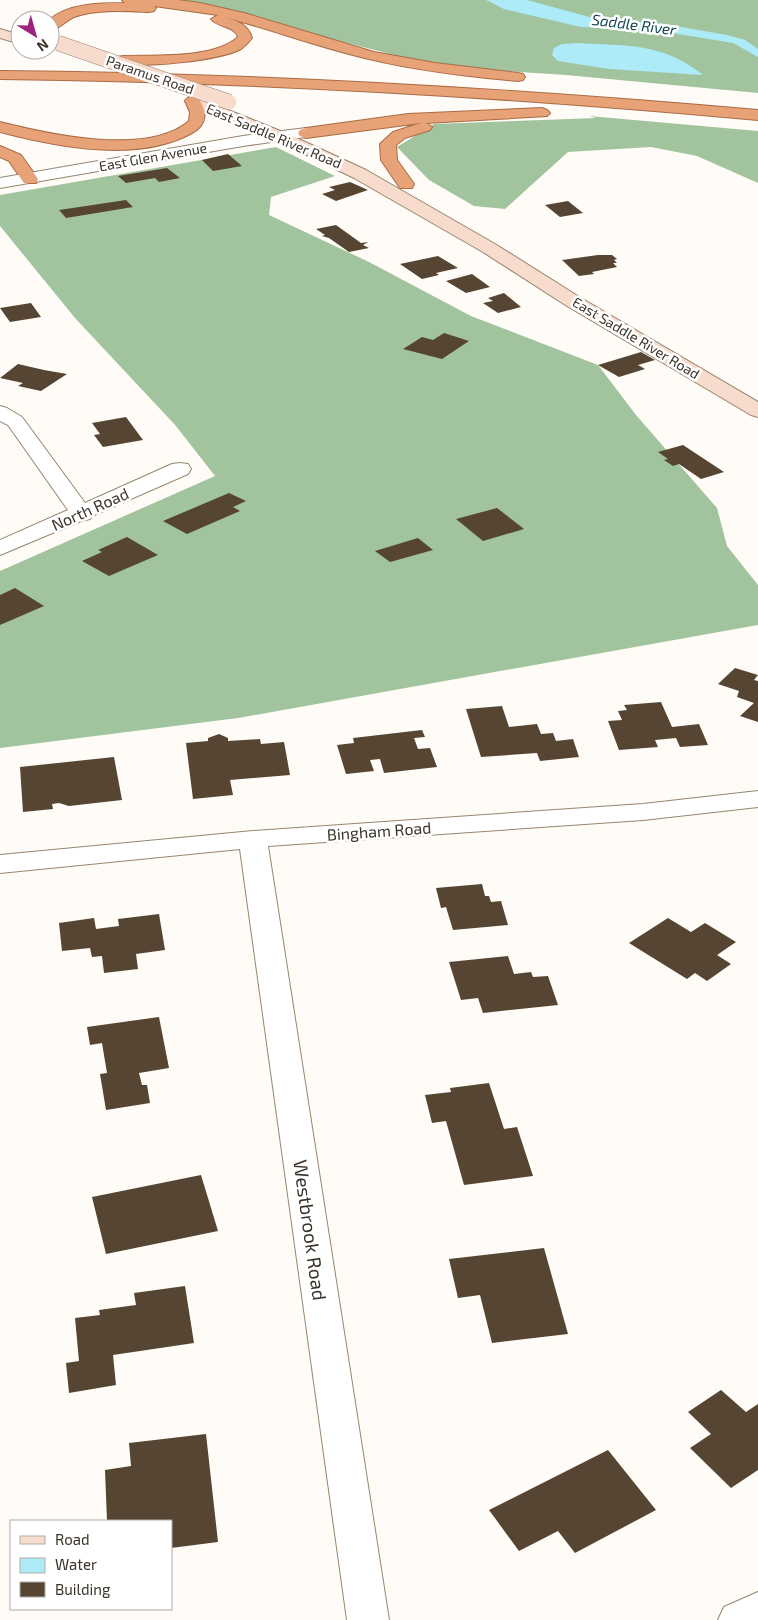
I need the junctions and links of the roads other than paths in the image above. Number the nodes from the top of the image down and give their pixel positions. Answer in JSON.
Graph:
{"nodes":[{"id":1,"x":129,"y":0,"type":"edge"},
{"id":2,"x":51,"y":43,"type":"edge"},
{"id":3,"x":60,"y":44,"type":"edge"},
{"id":4,"x":60,"y":46,"type":"edge"},
{"id":5,"x":60,"y":47,"type":"edge"},
{"id":6,"x":0,"y":75,"type":"edge"},
{"id":7,"x":530,"y":78,"type":"dead end"},
{"id":8,"x":262,"y":81,"type":"junction"},
{"id":9,"x":8,"y":90,"type":"dead end"},
{"id":10,"x":704,"y":96,"type":"dead end"},
{"id":11,"x":193,"y":101,"type":"junction"},
{"id":12,"x":756,"y":106,"type":"edge"},
{"id":13,"x":497,"y":114,"type":"junction"},
{"id":14,"x":758,"y":122,"type":"edge"},
{"id":15,"x":0,"y":127,"type":"edge"},
{"id":16,"x":306,"y":133,"type":"junction"},
{"id":17,"x":282,"y":136,"type":"junction"},
{"id":18,"x":0,"y":151,"type":"edge"},
{"id":19,"x":30,"y":178,"type":"junction"},
{"id":20,"x":0,"y":184,"type":"edge"},
{"id":21,"x":406,"y":184,"type":"junction"},
{"id":22,"x":489,"y":248,"type":"junction"},
{"id":23,"x":758,"y":411,"type":"edge"},
{"id":24,"x":0,"y":412,"type":"edge"},
{"id":25,"x":180,"y":469,"type":"dead end"},
{"id":26,"x":82,"y":514,"type":"junction"},
{"id":27,"x":0,"y":548,"type":"edge"},
{"id":28,"x":758,"y":799,"type":"edge"},
{"id":29,"x":253,"y":839,"type":"junction"},
{"id":30,"x":0,"y":864,"type":"edge"},
{"id":31,"x":758,"y":1610,"type":"edge"},
{"id":32,"x":368,"y":1620,"type":"edge"},
{"id":33,"x":739,"y":1620,"type":"edge"}],
"edges":[{"from":1,"to":7,"type":"highway"},
{"from":2,"to":2,"type":"highway"},
{"from":3,"to":12,"type":"highway"},
{"from":4,"to":16,"type":"main road","name":"Paramus Road","bridge":true},
{"from":5,"to":11,"type":"main road","name":"East Saddle River Road"},
{"from":6,"to":8,"type":"highway"},
{"from":8,"to":9,"type":"highway"},
{"from":8,"to":12,"type":"highway"},
{"from":10,"to":12,"type":"highway"},
{"from":11,"to":15,"type":"highway"},
{"from":11,"to":17,"type":"main road","name":"East Saddle River Road"},
{"from":13,"to":14,"type":"highway"},
{"from":13,"to":16,"type":"highway"},
{"from":13,"to":21,"type":"highway"},
{"from":16,"to":17,"type":"street","name":"East Glen Avenue"},
{"from":16,"to":21,"type":"main road","name":"East Saddle River Road"},
{"from":17,"to":19,"type":"street","name":"East Glen Avenue"},
{"from":17,"to":22,"type":"main road","name":"East Saddle River Road"},
{"from":18,"to":19,"type":"highway"},
{"from":19,"to":20,"type":"street","name":"East Glen Avenue"},
{"from":21,"to":22,"type":"main road","name":"East Saddle River Road"},
{"from":22,"to":23,"type":"main road","name":"East Saddle River Road"},
{"from":24,"to":26,"type":"street"},
{"from":25,"to":26,"type":"street","name":"North Road"},
{"from":26,"to":27,"type":"street","name":"North Road"},
{"from":28,"to":29,"type":"street","name":"Bingham Road"},
{"from":29,"to":30,"type":"street","name":"Bingham Road"},
{"from":29,"to":32,"type":"street","name":"Westbrook Road"},
{"from":31,"to":33,"type":"street"}]}
